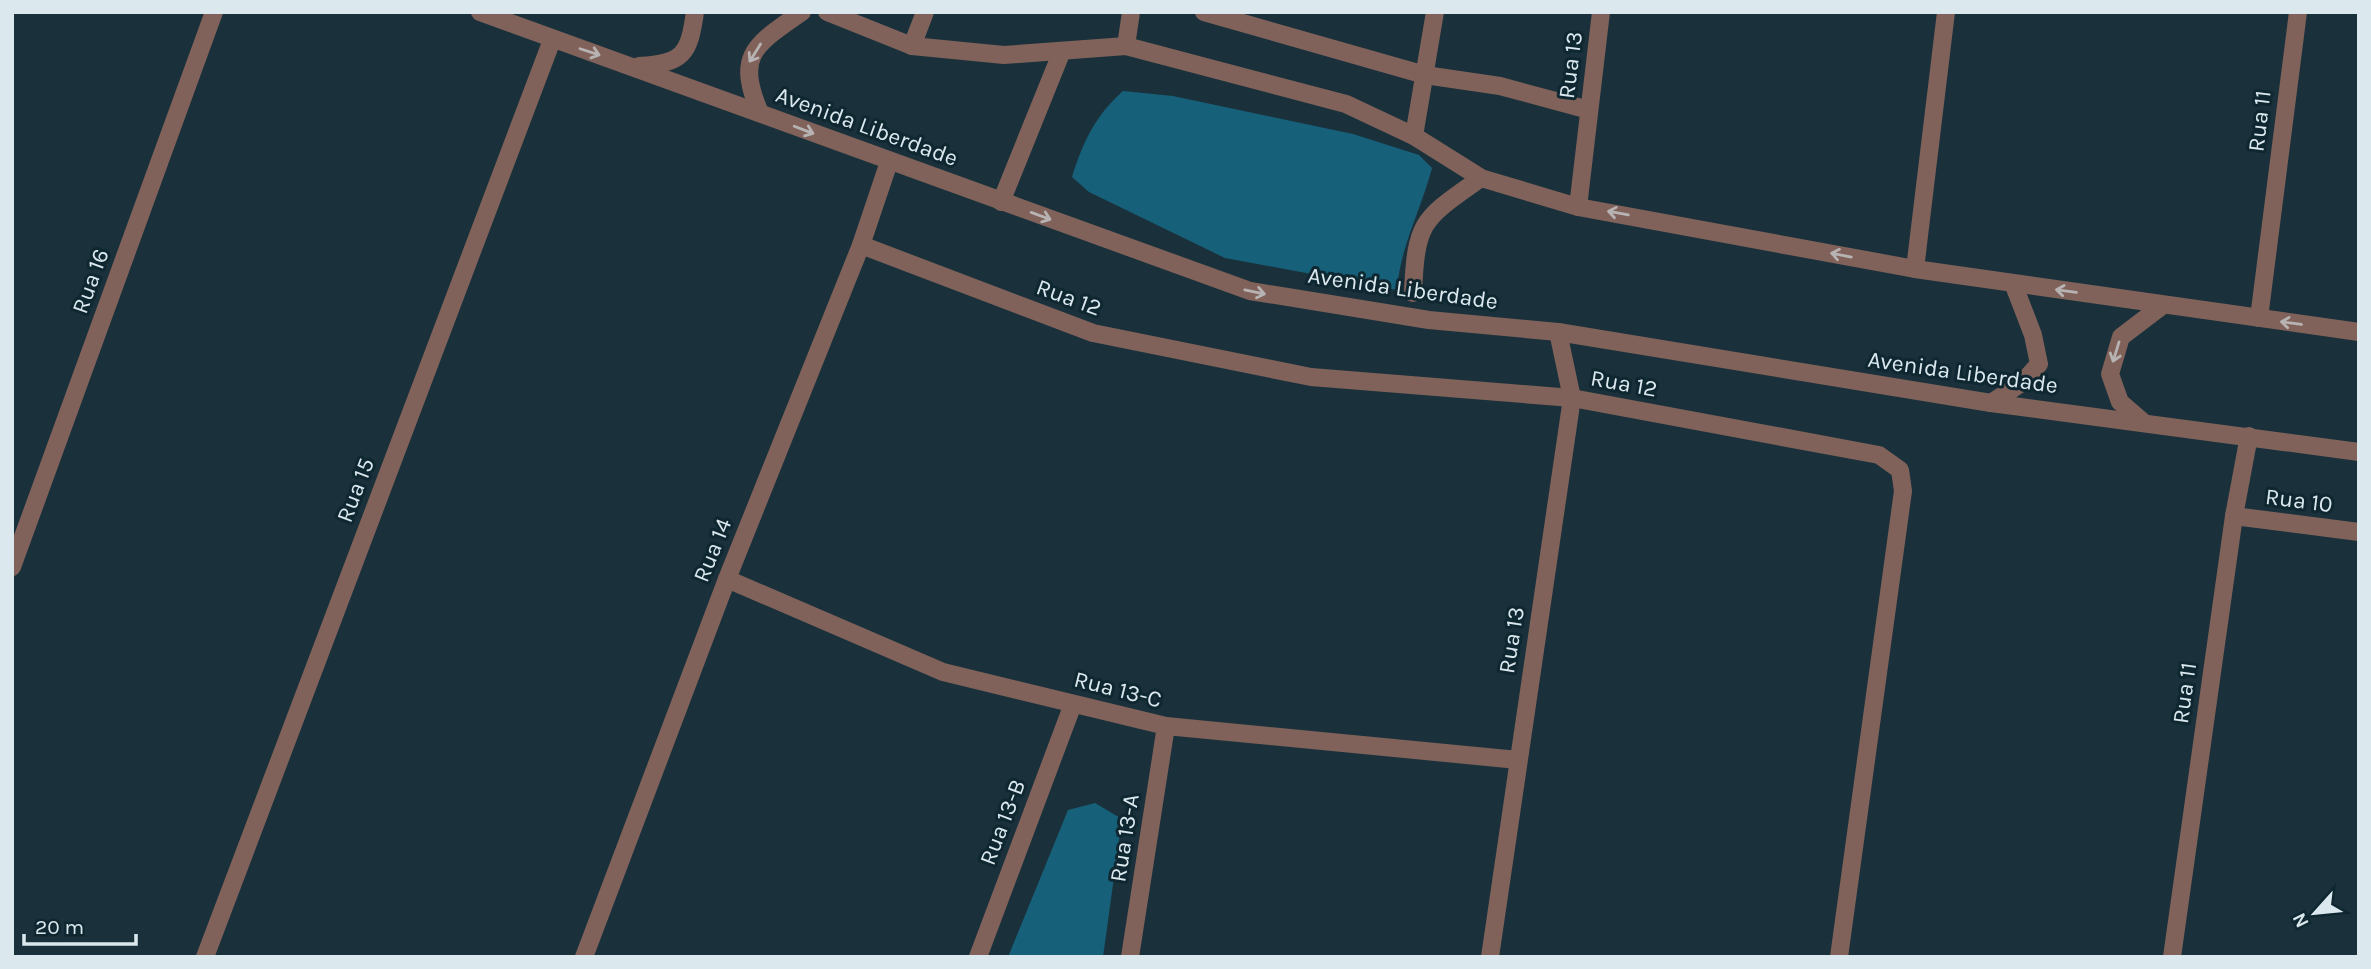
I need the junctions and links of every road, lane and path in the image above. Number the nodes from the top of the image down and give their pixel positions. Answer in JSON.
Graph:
{"nodes":[{"id":1,"x":214,"y":12,"type":"edge"},
{"id":2,"x":480,"y":12,"type":"edge"},
{"id":3,"x":695,"y":12,"type":"edge"},
{"id":4,"x":802,"y":12,"type":"edge"},
{"id":5,"x":827,"y":12,"type":"edge"},
{"id":6,"x":925,"y":12,"type":"edge"},
{"id":7,"x":1131,"y":12,"type":"edge"},
{"id":8,"x":1204,"y":12,"type":"edge"},
{"id":9,"x":1435,"y":12,"type":"edge"},
{"id":10,"x":1601,"y":12,"type":"edge"},
{"id":11,"x":1946,"y":12,"type":"edge"},
{"id":12,"x":2298,"y":12,"type":"edge"},
{"id":13,"x":552,"y":40,"type":"junction"},
{"id":14,"x":912,"y":46,"type":"junction"},
{"id":15,"x":1126,"y":46,"type":"junction"},
{"id":16,"x":1062,"y":51,"type":"junction"},
{"id":17,"x":632,"y":66,"type":"junction"},
{"id":18,"x":1425,"y":75,"type":"junction"},
{"id":19,"x":1589,"y":110,"type":"junction"},
{"id":20,"x":760,"y":113,"type":"junction"},
{"id":21,"x":1414,"y":136,"type":"junction"},
{"id":22,"x":889,"y":162,"type":"junction"},
{"id":23,"x":1481,"y":178,"type":"junction"},
{"id":24,"x":1001,"y":202,"type":"junction"},
{"id":25,"x":1578,"y":207,"type":"junction"},
{"id":26,"x":861,"y":245,"type":"junction"},
{"id":27,"x":1915,"y":269,"type":"junction"},
{"id":28,"x":2013,"y":283,"type":"junction"},
{"id":29,"x":1413,"y":293,"type":"dead end"},
{"id":30,"x":2163,"y":305,"type":"junction"},
{"id":31,"x":2259,"y":318,"type":"junction"},
{"id":32,"x":1558,"y":332,"type":"junction"},
{"id":33,"x":2359,"y":332,"type":"edge"},
{"id":34,"x":1572,"y":398,"type":"junction"},
{"id":35,"x":1991,"y":403,"type":"junction"},
{"id":36,"x":2142,"y":421,"type":"junction"},
{"id":37,"x":2249,"y":436,"type":"junction"},
{"id":38,"x":2359,"y":452,"type":"edge"},
{"id":39,"x":2234,"y":516,"type":"junction"},
{"id":40,"x":2359,"y":532,"type":"edge"},
{"id":41,"x":12,"y":567,"type":"edge"},
{"id":42,"x":727,"y":579,"type":"junction"},
{"id":43,"x":1073,"y":704,"type":"junction"},
{"id":44,"x":1166,"y":726,"type":"junction"},
{"id":45,"x":1518,"y":760,"type":"junction"},
{"id":46,"x":205,"y":957,"type":"edge"},
{"id":47,"x":584,"y":957,"type":"edge"},
{"id":48,"x":978,"y":957,"type":"edge"},
{"id":49,"x":1130,"y":957,"type":"edge"},
{"id":50,"x":1490,"y":957,"type":"edge"},
{"id":51,"x":1839,"y":957,"type":"edge"},
{"id":52,"x":2172,"y":957,"type":"edge"}],
"edges":[{"from":1,"to":41,"type":"street","name":"Rua 16"},
{"from":2,"to":13,"type":"street","name":"Avenida Liberdade"},
{"from":3,"to":17,"type":"street"},
{"from":4,"to":20,"type":"street","one_way":true},
{"from":5,"to":14,"type":"street"},
{"from":6,"to":14,"type":"street"},
{"from":7,"to":15,"type":"street"},
{"from":8,"to":18,"type":"street"},
{"from":9,"to":18,"type":"street"},
{"from":10,"to":19,"type":"street","name":"Rua 13"},
{"from":11,"to":27,"type":"street"},
{"from":12,"to":31,"type":"street","name":"Rua 11"},
{"from":13,"to":17,"type":"street","name":"Avenida Liberdade","one_way":true},
{"from":13,"to":46,"type":"street","name":"Rua 15"},
{"from":14,"to":16,"type":"street"},
{"from":15,"to":16,"type":"street"},
{"from":15,"to":21,"type":"street"},
{"from":16,"to":24,"type":"street"},
{"from":17,"to":20,"type":"street","name":"Avenida Liberdade"},
{"from":18,"to":19,"type":"street"},
{"from":18,"to":21,"type":"street"},
{"from":19,"to":25,"type":"street","name":"Rua 13"},
{"from":20,"to":22,"type":"street","name":"Avenida Liberdade","one_way":true},
{"from":21,"to":23,"type":"street"},
{"from":22,"to":24,"type":"street","name":"Avenida Liberdade"},
{"from":22,"to":26,"type":"street","name":"Rua 14"},
{"from":23,"to":25,"type":"street"},
{"from":23,"to":29,"type":"street"},
{"from":24,"to":32,"type":"street","name":"Avenida Liberdade","one_way":true},
{"from":27,"to":25,"type":"street","one_way":true},
{"from":26,"to":34,"type":"street","name":"Rua 12"},
{"from":26,"to":42,"type":"street","name":"Rua 14"},
{"from":27,"to":28,"type":"street"},
{"from":30,"to":28,"type":"street","one_way":true},
{"from":28,"to":35,"type":"street"},
{"from":30,"to":31,"type":"street"},
{"from":30,"to":36,"type":"street","one_way":true},
{"from":33,"to":31,"type":"street","one_way":true},
{"from":32,"to":34,"type":"street","name":"Rua 13"},
{"from":32,"to":35,"type":"street","name":"Avenida Liberdade"},
{"from":34,"to":45,"type":"street","name":"Rua 13"},
{"from":34,"to":51,"type":"street","name":"Rua 12"},
{"from":35,"to":36,"type":"street","name":"Avenida Liberdade"},
{"from":36,"to":37,"type":"street","name":"Avenida Liberdade"},
{"from":37,"to":38,"type":"street","name":"Avenida Liberdade"},
{"from":37,"to":39,"type":"street","name":"Rua 11"},
{"from":39,"to":40,"type":"street","name":"Rua 10"},
{"from":39,"to":52,"type":"street","name":"Rua 11"},
{"from":42,"to":43,"type":"street","name":"Rua 13-C"},
{"from":42,"to":47,"type":"street","name":"Rua 14"},
{"from":43,"to":44,"type":"street","name":"Rua 13-C"},
{"from":43,"to":48,"type":"street","name":"Rua 13-B"},
{"from":44,"to":45,"type":"street","name":"Rua 13-C"},
{"from":44,"to":49,"type":"street","name":"Rua 13-A"},
{"from":45,"to":50,"type":"street","name":"Rua 13"}]}
